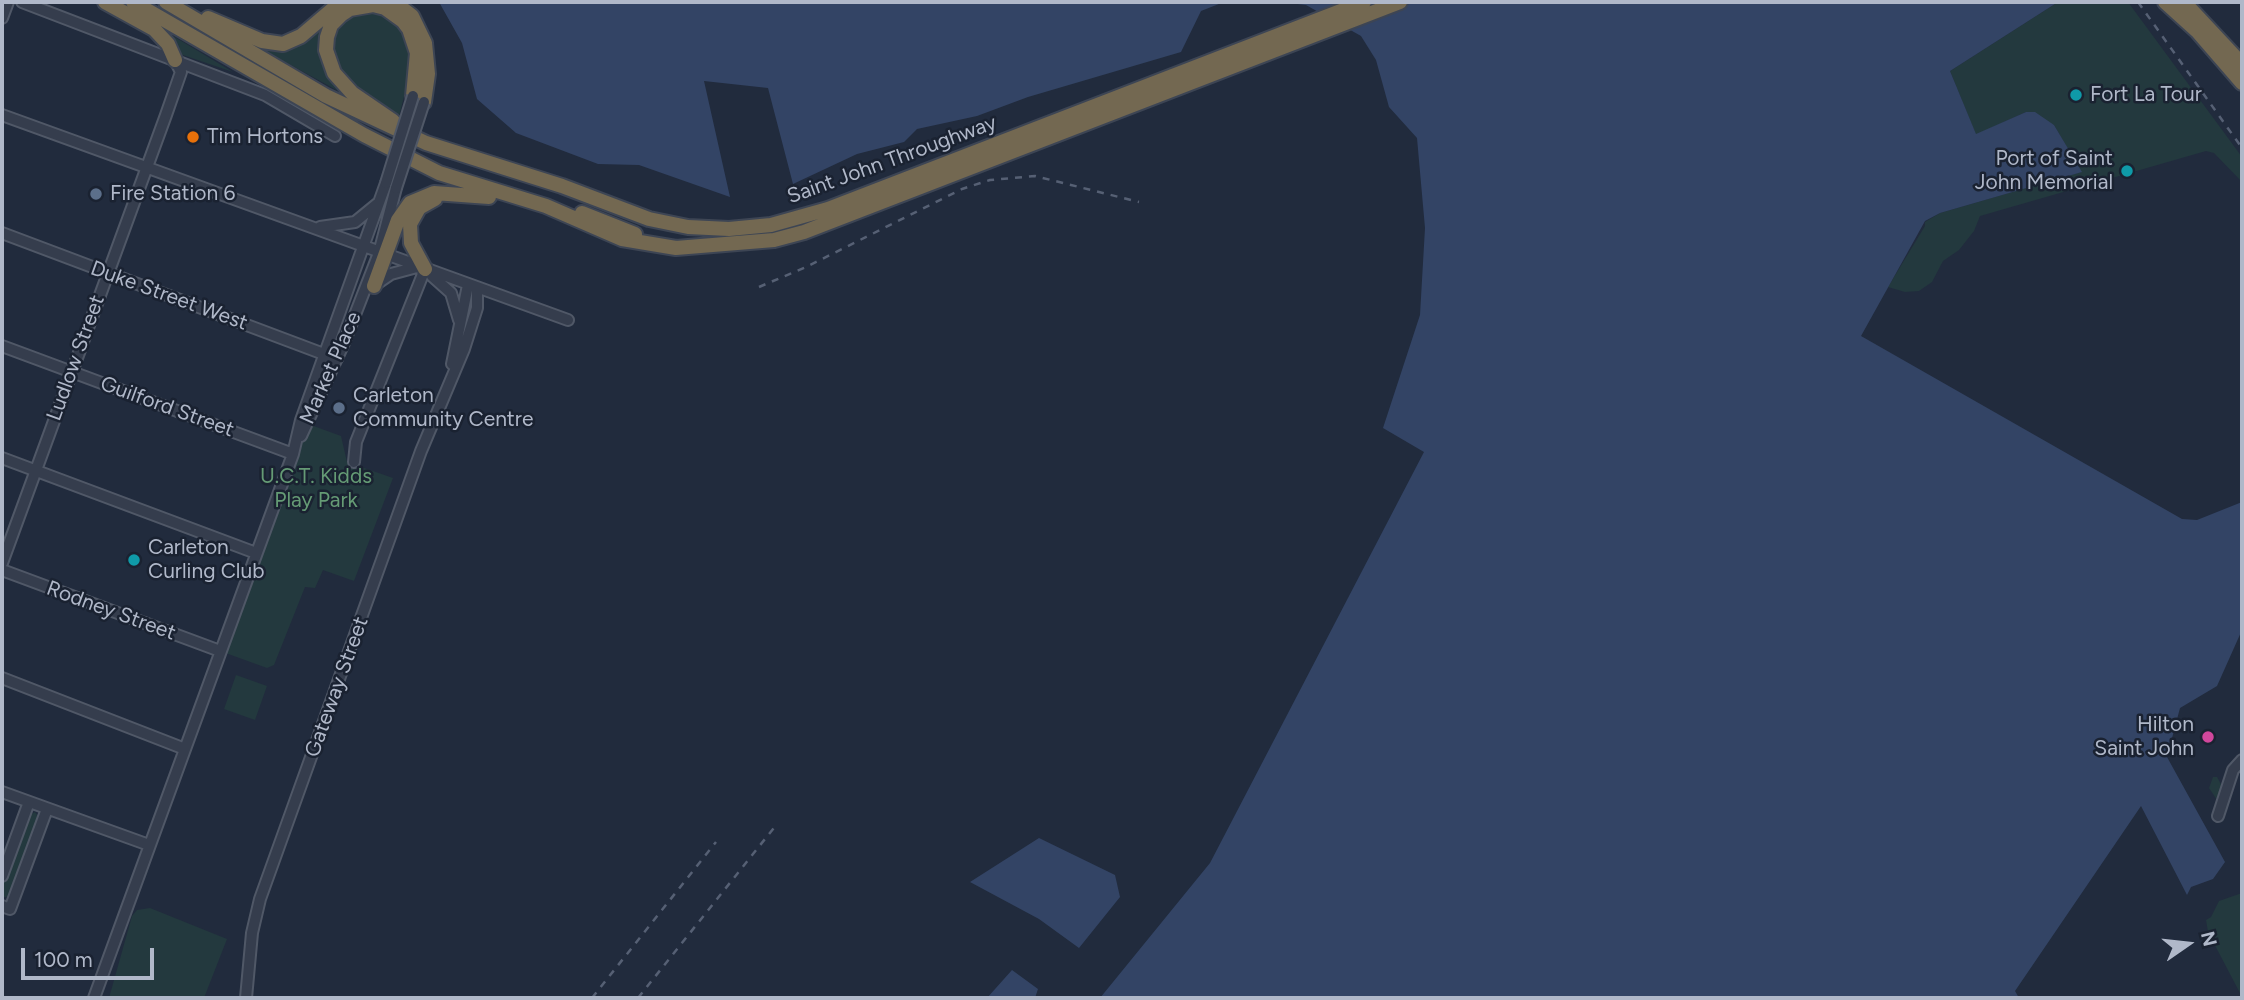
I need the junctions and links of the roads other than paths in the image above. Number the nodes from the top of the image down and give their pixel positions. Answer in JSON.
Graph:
{"nodes":[{"id":1,"x":8,"y":2,"type":"edge"},
{"id":2,"x":22,"y":2,"type":"edge"},
{"id":3,"x":104,"y":2,"type":"edge"},
{"id":4,"x":133,"y":2,"type":"edge"},
{"id":5,"x":166,"y":2,"type":"edge"},
{"id":6,"x":174,"y":2,"type":"edge"},
{"id":7,"x":341,"y":2,"type":"edge"},
{"id":8,"x":394,"y":2,"type":"edge"},
{"id":9,"x":1364,"y":2,"type":"edge"},
{"id":10,"x":1400,"y":2,"type":"edge"},
{"id":11,"x":2165,"y":2,"type":"edge"},
{"id":12,"x":2184,"y":2,"type":"edge"},
{"id":13,"x":2,"y":18,"type":"edge"},
{"id":14,"x":2221,"y":48,"type":"junction"},
{"id":15,"x":175,"y":60,"type":"junction"},
{"id":16,"x":2242,"y":64,"type":"edge"},
{"id":17,"x":2242,"y":83,"type":"edge"},
{"id":18,"x":418,"y":99,"type":"junction"},
{"id":19,"x":2,"y":115,"type":"edge"},
{"id":20,"x":364,"y":135,"type":"junction"},
{"id":21,"x":335,"y":136,"type":"dead end"},
{"id":22,"x":426,"y":143,"type":"junction"},
{"id":23,"x":147,"y":168,"type":"junction"},
{"id":24,"x":391,"y":185,"type":"junction"},
{"id":25,"x":450,"y":194,"type":"junction"},
{"id":26,"x":381,"y":199,"type":"junction"},
{"id":27,"x":314,"y":228,"type":"junction"},
{"id":28,"x":597,"y":230,"type":"junction"},
{"id":29,"x":2,"y":233,"type":"edge"},
{"id":30,"x":773,"y":233,"type":"junction"},
{"id":31,"x":716,"y":247,"type":"junction"},
{"id":32,"x":365,"y":248,"type":"junction"},
{"id":33,"x":382,"y":254,"type":"junction"},
{"id":34,"x":421,"y":268,"type":"junction"},
{"id":35,"x":107,"y":273,"type":"junction"},
{"id":36,"x":374,"y":286,"type":"junction"},
{"id":37,"x":473,"y":286,"type":"junction"},
{"id":38,"x":568,"y":320,"type":"dead end"},
{"id":39,"x":459,"y":330,"type":"junction"},
{"id":40,"x":344,"y":343,"type":"junction"},
{"id":41,"x":2,"y":346,"type":"edge"},
{"id":42,"x":324,"y":354,"type":"junction"},
{"id":43,"x":337,"y":359,"type":"junction"},
{"id":44,"x":72,"y":372,"type":"junction"},
{"id":45,"x":448,"y":380,"type":"junction"},
{"id":46,"x":294,"y":449,"type":"junction"},
{"id":47,"x":2,"y":458,"type":"edge"},
{"id":48,"x":354,"y":462,"type":"dead end"},
{"id":49,"x":35,"y":470,"type":"junction"},
{"id":50,"x":256,"y":554,"type":"junction"},
{"id":51,"x":2,"y":563,"type":"edge"},
{"id":52,"x":2,"y":570,"type":"edge"},
{"id":53,"x":220,"y":651,"type":"junction"},
{"id":54,"x":2,"y":678,"type":"edge"},
{"id":55,"x":184,"y":748,"type":"junction"},
{"id":56,"x":2242,"y":760,"type":"edge"},
{"id":57,"x":2,"y":792,"type":"edge"},
{"id":58,"x":29,"y":802,"type":"junction"},
{"id":59,"x":47,"y":809,"type":"junction"},
{"id":60,"x":2218,"y":816,"type":"dead end"},
{"id":61,"x":149,"y":845,"type":"junction"},
{"id":62,"x":2,"y":876,"type":"edge"},
{"id":63,"x":6,"y":907,"type":"edge"},
{"id":64,"x":94,"y":998,"type":"edge"},
{"id":65,"x":246,"y":998,"type":"edge"}],
"edges":[{"from":1,"to":13,"type":"street"},
{"from":2,"to":15,"type":"street"},
{"from":3,"to":15,"type":"highway"},
{"from":4,"to":20,"type":"highway","name":"Saint John Throughway"},
{"from":5,"to":22,"type":"highway","name":"Saint John Throughway"},
{"from":6,"to":7,"type":"highway"},
{"from":8,"to":18,"type":"highway"},
{"from":9,"to":30,"type":"highway","name":"Saint John Throughway"},
{"from":10,"to":30,"type":"highway","name":"Saint John Throughway"},
{"from":11,"to":14,"type":"highway"},
{"from":12,"to":14,"type":"highway"},
{"from":14,"to":16,"type":"highway"},
{"from":14,"to":17,"type":"highway"},
{"from":15,"to":21,"type":"street"},
{"from":15,"to":23,"type":"street","name":"Ludlow Street"},
{"from":18,"to":22,"type":"highway"},
{"from":18,"to":24,"type":"street","name":"Market Place","bridge":true},
{"from":19,"to":23,"type":"street"},
{"from":20,"to":28,"type":"highway","name":"Saint John Throughway"},
{"from":20,"to":31,"type":"highway","name":"Saint John Throughway"},
{"from":22,"to":30,"type":"highway","name":"Saint John Throughway"},
{"from":23,"to":27,"type":"street"},
{"from":23,"to":35,"type":"street","name":"Ludlow Street"},
{"from":24,"to":26,"type":"street","name":"Market Place"},
{"from":24,"to":33,"type":"street","name":"Market Place"},
{"from":25,"to":28,"type":"highway"},
{"from":25,"to":33,"type":"highway"},
{"from":25,"to":34,"type":"highway"},
{"from":26,"to":27,"type":"street"},
{"from":26,"to":32,"type":"street","name":"Market Place"},
{"from":27,"to":32,"type":"street"},
{"from":28,"to":31,"type":"highway","name":"Saint John Throughway"},
{"from":29,"to":35,"type":"street","name":"Duke Street West"},
{"from":30,"to":31,"type":"highway","name":"Saint John Throughway"},
{"from":32,"to":33,"type":"street"},
{"from":32,"to":42,"type":"street","name":"Market Place"},
{"from":33,"to":34,"type":"street"},
{"from":33,"to":36,"type":"highway"},
{"from":33,"to":40,"type":"street","name":"Market Place"},
{"from":34,"to":36,"type":"street"},
{"from":34,"to":37,"type":"street"},
{"from":34,"to":39,"type":"street"},
{"from":34,"to":48,"type":"street"},
{"from":35,"to":42,"type":"street","name":"Duke Street West"},
{"from":35,"to":44,"type":"street","name":"Ludlow Street"},
{"from":36,"to":40,"type":"street"},
{"from":37,"to":38,"type":"street"},
{"from":37,"to":39,"type":"street","name":"Gateway Street"},
{"from":37,"to":45,"type":"street","name":"Gateway Street"},
{"from":39,"to":45,"type":"street","name":"Gateway Street"},
{"from":40,"to":43,"type":"street","name":"Market Place"},
{"from":41,"to":44,"type":"street","name":"Guilford Street"},
{"from":42,"to":43,"type":"street","name":"Duke Street West"},
{"from":42,"to":46,"type":"street","name":"Market Place"},
{"from":43,"to":46,"type":"street","name":"Market Place"},
{"from":44,"to":46,"type":"street","name":"Guilford Street"},
{"from":44,"to":49,"type":"street","name":"Ludlow Street"},
{"from":45,"to":65,"type":"street","name":"Gateway Street"},
{"from":46,"to":50,"type":"street"},
{"from":47,"to":49,"type":"street"},
{"from":49,"to":50,"type":"street"},
{"from":49,"to":51,"type":"street","name":"Ludlow Street"},
{"from":50,"to":53,"type":"street"},
{"from":52,"to":53,"type":"street","name":"Rodney Street"},
{"from":53,"to":55,"type":"street"},
{"from":54,"to":55,"type":"street"},
{"from":55,"to":61,"type":"street"},
{"from":56,"to":60,"type":"street"},
{"from":57,"to":58,"type":"street"},
{"from":58,"to":59,"type":"street"},
{"from":58,"to":62,"type":"street"},
{"from":59,"to":61,"type":"street"},
{"from":59,"to":63,"type":"street"},
{"from":61,"to":64,"type":"street"}]}
